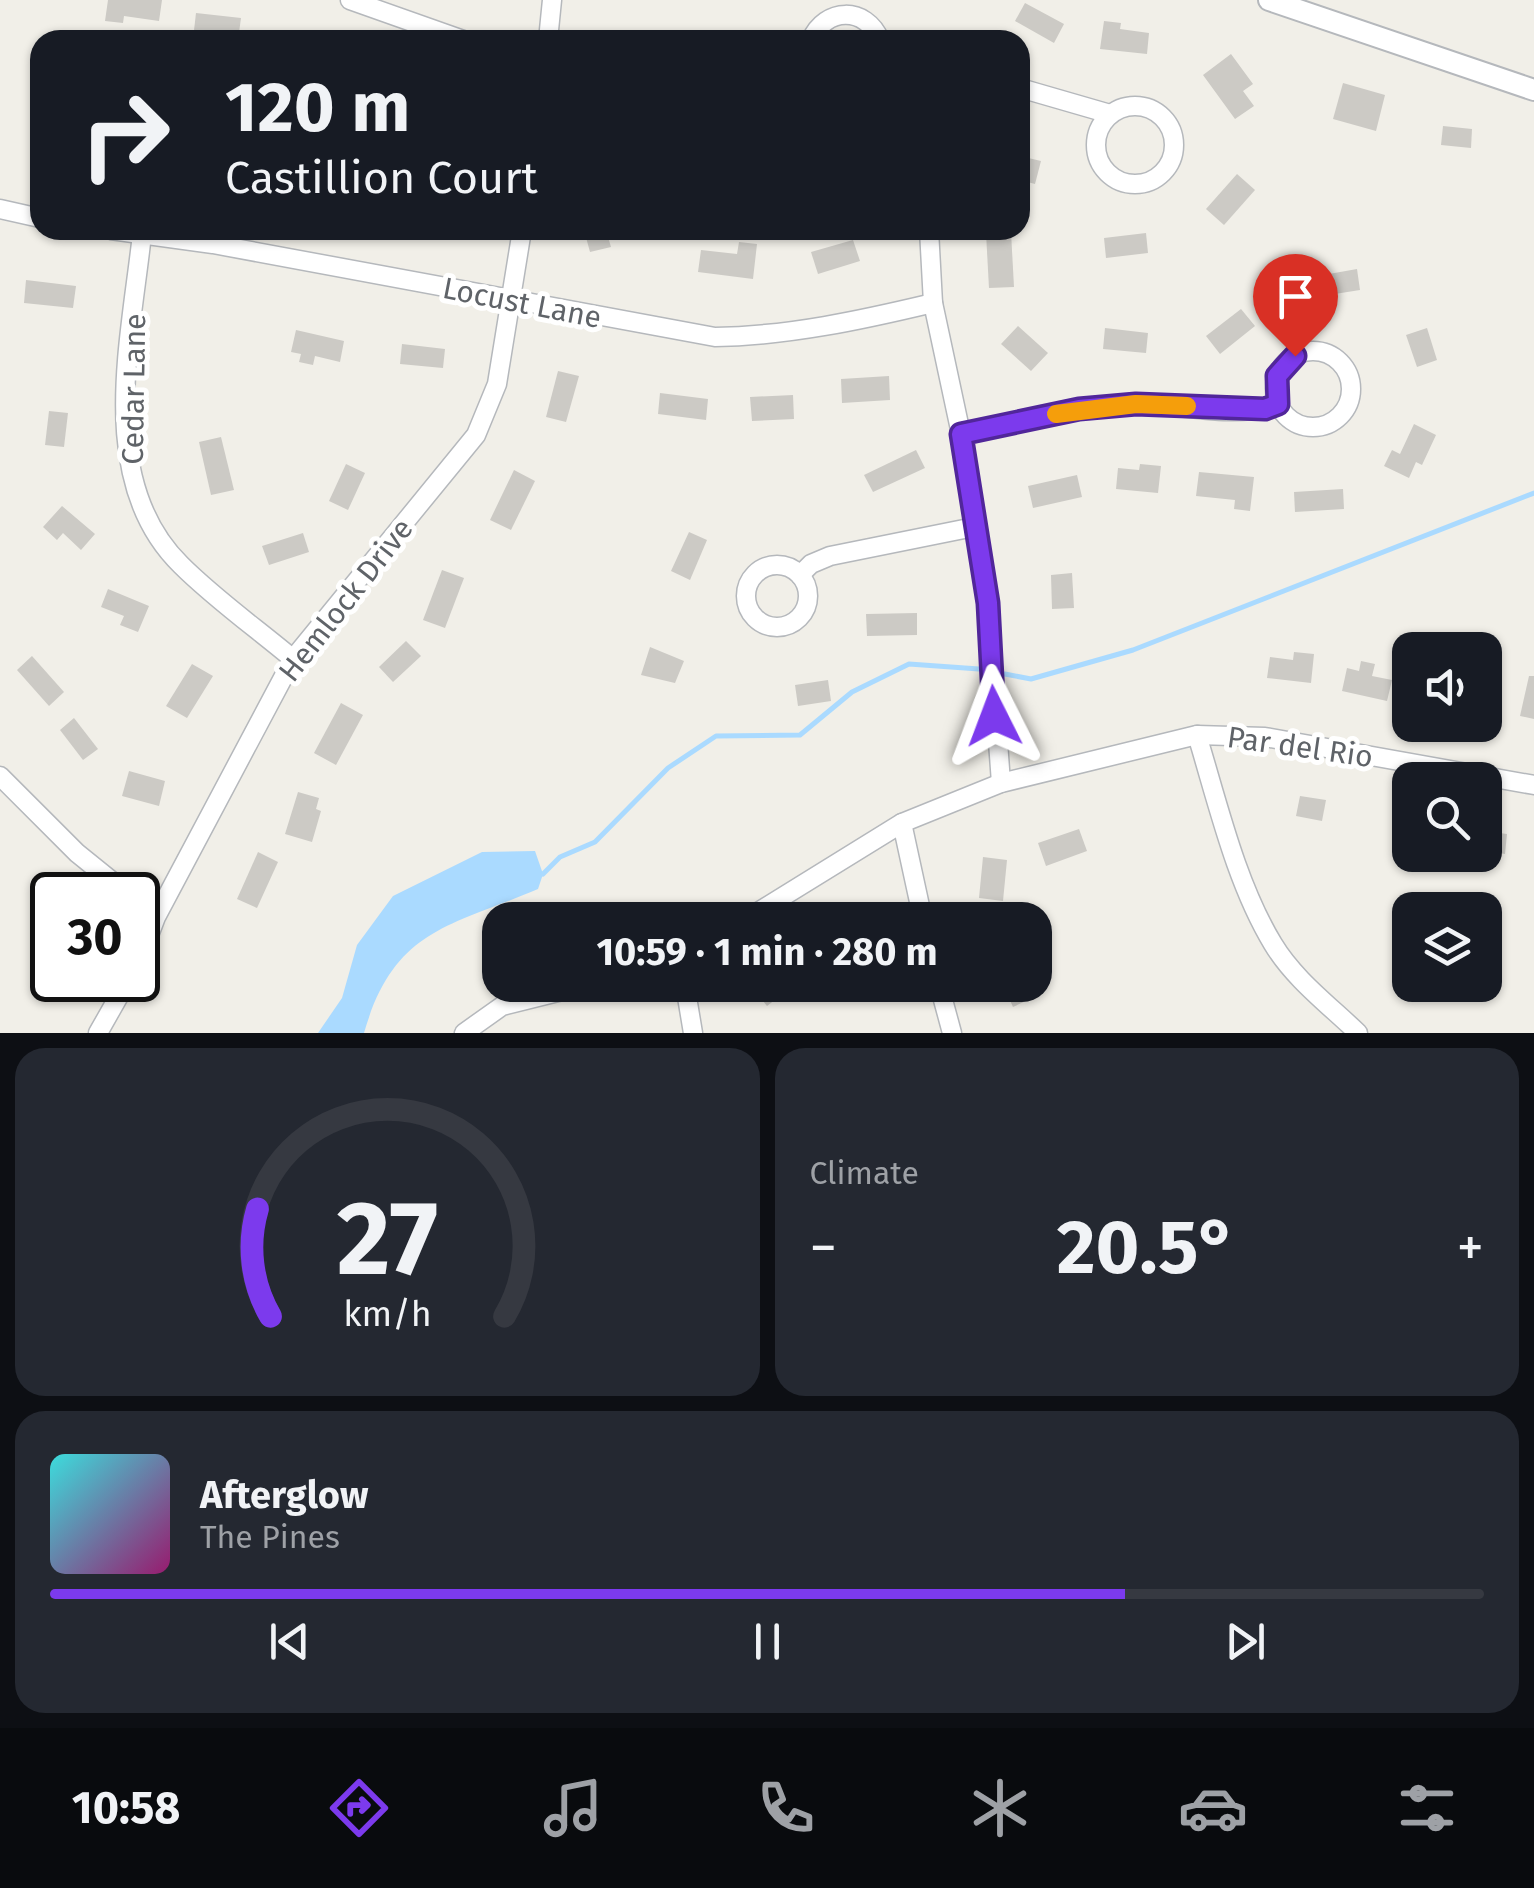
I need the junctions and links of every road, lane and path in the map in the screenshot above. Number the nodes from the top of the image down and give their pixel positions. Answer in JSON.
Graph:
{"nodes":[{"id":1,"x":350,"y":0,"type":"edge"},
{"id":2,"x":552,"y":0,"type":"edge"},
{"id":3,"x":1269,"y":0,"type":"edge"},
{"id":4,"x":436,"y":30,"type":"edge"},
{"id":5,"x":549,"y":30,"type":"edge"},
{"id":6,"x":816,"y":30,"type":"edge"},
{"id":7,"x":875,"y":30,"type":"edge"},
{"id":8,"x":1534,"y":90,"type":"edge"},
{"id":9,"x":1030,"y":91,"type":"edge"},
{"id":10,"x":1110,"y":114,"type":"junction"},
{"id":11,"x":0,"y":209,"type":"edge"},
{"id":12,"x":30,"y":216,"type":"edge"},
{"id":13,"x":141,"y":240,"type":"edge"},
{"id":14,"x":176,"y":240,"type":"edge"},
{"id":15,"x":521,"y":240,"type":"edge"},
{"id":16,"x":930,"y":240,"type":"edge"},
{"id":17,"x":513,"y":300,"type":"junction"},
{"id":18,"x":933,"y":303,"type":"junction"},
{"id":19,"x":1278,"y":404,"type":"junction"},
{"id":20,"x":961,"y":434,"type":"junction"},
{"id":21,"x":974,"y":527,"type":"junction"},
{"id":22,"x":800,"y":575,"type":"dead end"},
{"id":23,"x":293,"y":659,"type":"junction"},
{"id":24,"x":1197,"y":735,"type":"junction"},
{"id":25,"x":0,"y":776,"type":"edge"},
{"id":26,"x":1001,"y":783,"type":"junction"},
{"id":27,"x":1534,"y":786,"type":"edge"},
{"id":28,"x":902,"y":824,"type":"junction"},
{"id":29,"x":101,"y":872,"type":"edge"},
{"id":30,"x":774,"y":902,"type":"edge"},
{"id":31,"x":919,"y":902,"type":"edge"},
{"id":32,"x":160,"y":909,"type":"edge"},
{"id":33,"x":116,"y":1002,"type":"edge"},
{"id":34,"x":518,"y":1002,"type":"edge"},
{"id":35,"x":688,"y":1002,"type":"edge"},
{"id":36,"x":944,"y":1002,"type":"edge"},
{"id":37,"x":98,"y":1033,"type":"edge"},
{"id":38,"x":464,"y":1033,"type":"edge"},
{"id":39,"x":693,"y":1033,"type":"edge"},
{"id":40,"x":952,"y":1033,"type":"edge"},
{"id":41,"x":1358,"y":1033,"type":"edge"}],
"edges":[{"from":1,"to":4,"type":"street"},
{"from":2,"to":5,"type":"street"},
{"from":3,"to":8,"type":"street"},
{"from":6,"to":7,"type":"street"},
{"from":9,"to":10,"type":"street"},
{"from":10,"to":10,"type":"street"},
{"from":11,"to":12,"type":"street"},
{"from":13,"to":23,"type":"street","name":"Cedar Lane"},
{"from":14,"to":17,"type":"street","name":"Locust Lane"},
{"from":15,"to":17,"type":"street","name":"Hemlock Drive"},
{"from":16,"to":18,"type":"street"},
{"from":17,"to":18,"type":"street","name":"Locust Lane"},
{"from":17,"to":23,"type":"street","name":"Hemlock Drive"},
{"from":18,"to":20,"type":"street"},
{"from":19,"to":19,"type":"street"},
{"from":19,"to":20,"type":"street"},
{"from":20,"to":21,"type":"street"},
{"from":21,"to":22,"type":"street"},
{"from":21,"to":26,"type":"street"},
{"from":23,"to":32,"type":"street","name":"Hemlock Drive"},
{"from":24,"to":26,"type":"street","name":"Par del Rio"},
{"from":24,"to":27,"type":"street","name":"Par del Rio"},
{"from":24,"to":41,"type":"street"},
{"from":25,"to":29,"type":"street"},
{"from":26,"to":28,"type":"street","name":"Par del Rio"},
{"from":28,"to":30,"type":"street","name":"Par del Rio"},
{"from":28,"to":31,"type":"street"},
{"from":33,"to":37,"type":"street"},
{"from":34,"to":38,"type":"street"},
{"from":35,"to":39,"type":"street"},
{"from":36,"to":40,"type":"street"}]}
